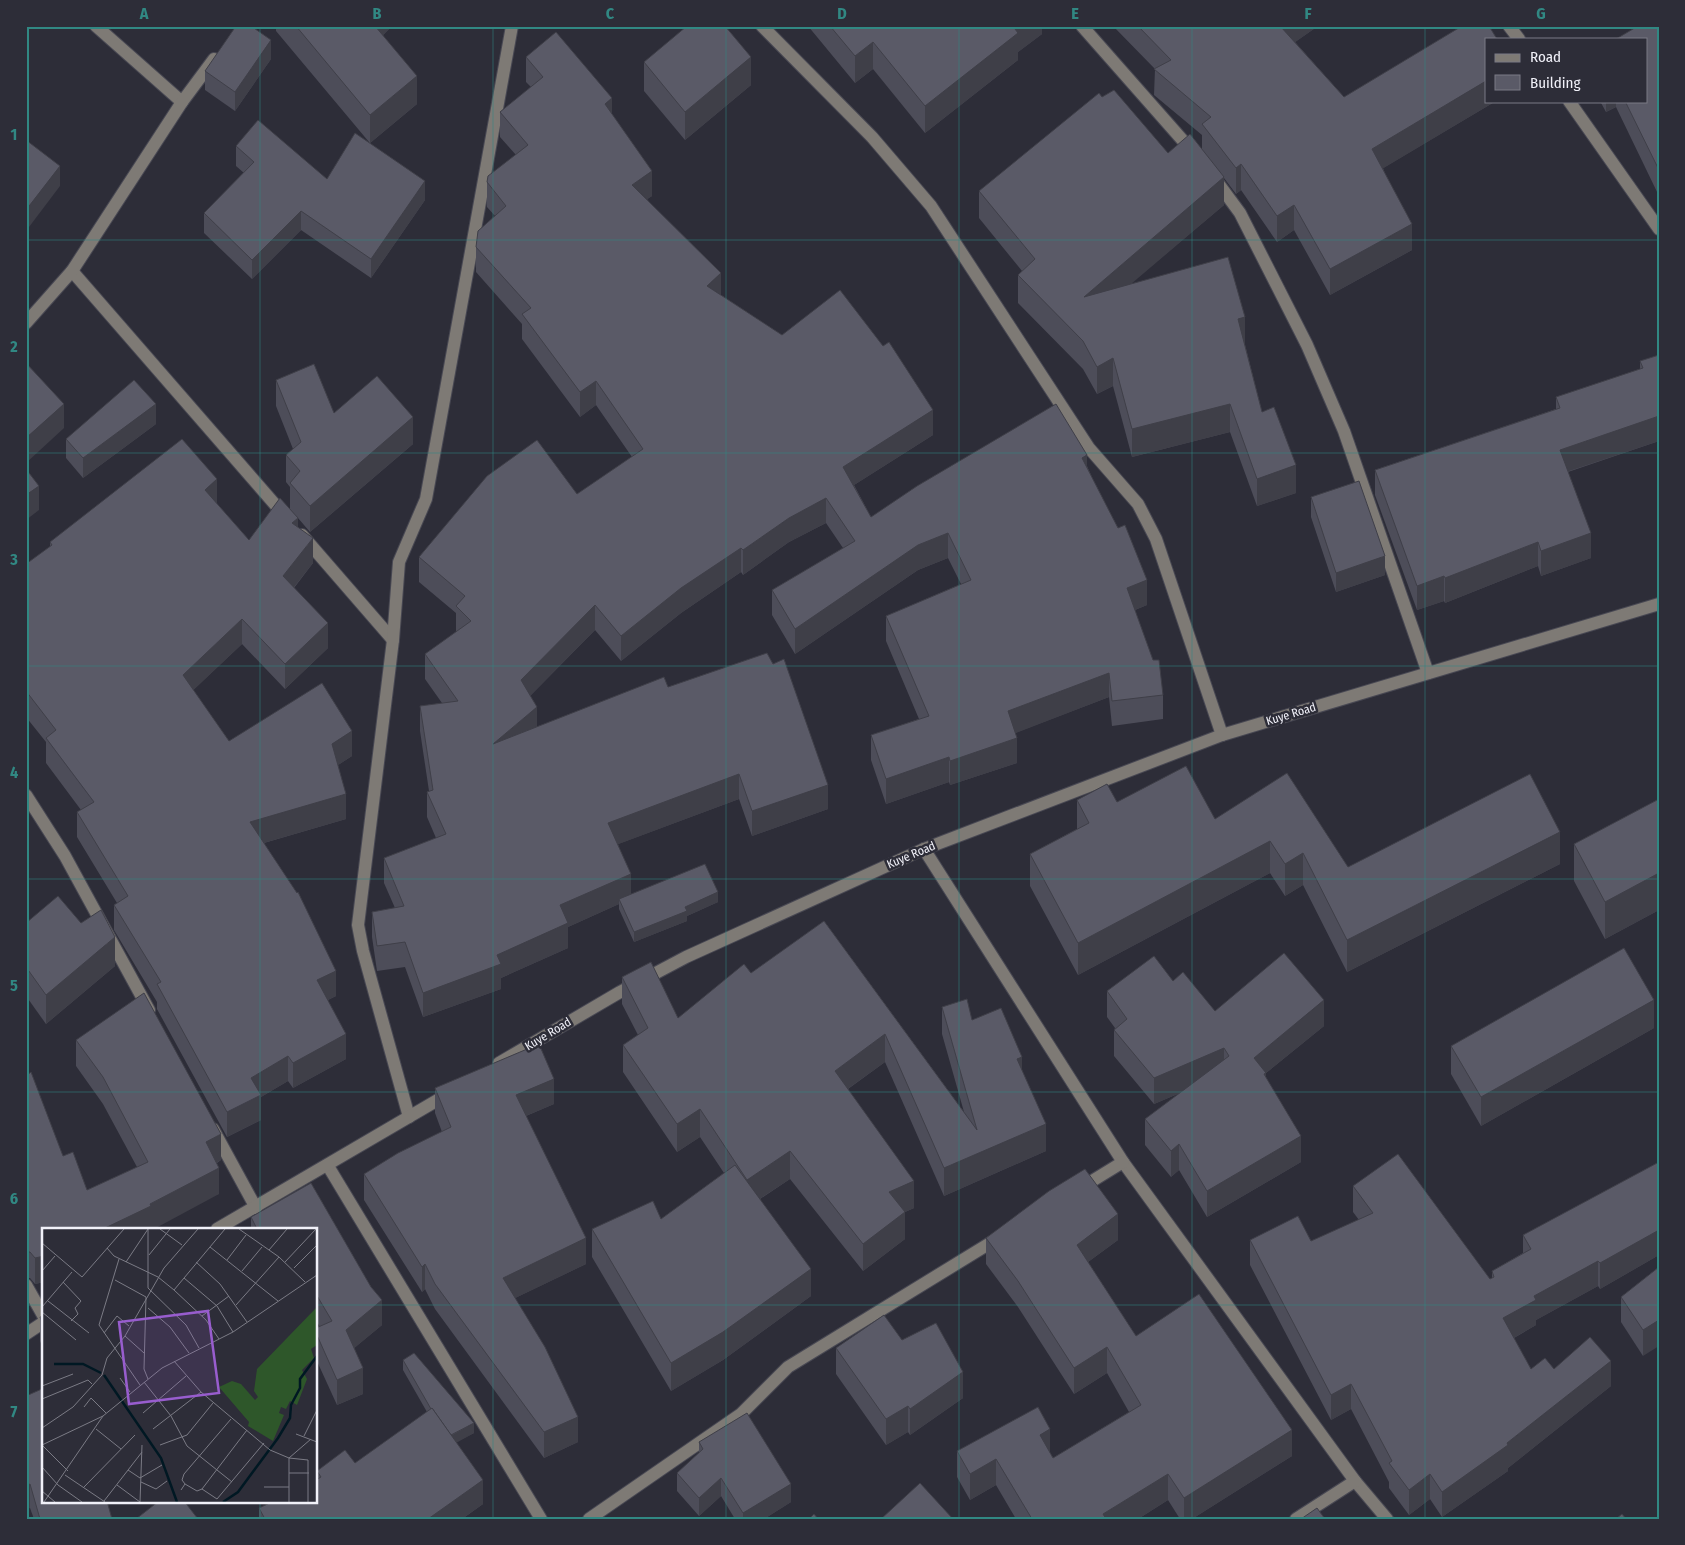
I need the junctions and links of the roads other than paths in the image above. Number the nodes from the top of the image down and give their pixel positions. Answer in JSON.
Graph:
{"nodes":[{"id":1,"x":96,"y":26,"type":"edge"},
{"id":2,"x":512,"y":26,"type":"edge"},
{"id":3,"x":762,"y":26,"type":"edge"},
{"id":4,"x":1082,"y":26,"type":"edge"},
{"id":5,"x":1509,"y":26,"type":"edge"},
{"id":6,"x":1518,"y":38,"type":"edge"},
{"id":7,"x":222,"y":49,"type":"edge"},
{"id":8,"x":182,"y":102,"type":"junction"},
{"id":9,"x":1570,"y":102,"type":"edge"},
{"id":10,"x":1659,"y":229,"type":"edge"},
{"id":11,"x":72,"y":271,"type":"junction"},
{"id":12,"x":26,"y":323,"type":"edge"},
{"id":13,"x":1659,"y":604,"type":"edge"},
{"id":14,"x":393,"y":640,"type":"junction"},
{"id":15,"x":1428,"y":673,"type":"junction"},
{"id":16,"x":1222,"y":735,"type":"junction"},
{"id":17,"x":26,"y":795,"type":"edge"},
{"id":18,"x":924,"y":849,"type":"junction"},
{"id":19,"x":154,"y":1019,"type":"edge"},
{"id":20,"x":485,"y":1072,"type":"edge"},
{"id":21,"x":460,"y":1087,"type":"edge"},
{"id":22,"x":205,"y":1113,"type":"edge"},
{"id":23,"x":409,"y":1117,"type":"junction"},
{"id":24,"x":1123,"y":1162,"type":"junction"},
{"id":25,"x":328,"y":1166,"type":"junction"},
{"id":26,"x":1064,"y":1198,"type":"edge"},
{"id":27,"x":256,"y":1208,"type":"junction"},
{"id":28,"x":219,"y":1228,"type":"edge"},
{"id":29,"x":1014,"y":1229,"type":"edge"},
{"id":30,"x":26,"y":1285,"type":"edge"},
{"id":31,"x":42,"y":1313,"type":"edge"},
{"id":32,"x":42,"y":1323,"type":"edge"},
{"id":33,"x":26,"y":1334,"type":"edge"},
{"id":34,"x":1355,"y":1481,"type":"junction"},
{"id":35,"x":541,"y":1519,"type":"edge"},
{"id":36,"x":589,"y":1519,"type":"edge"},
{"id":37,"x":1296,"y":1519,"type":"edge"},
{"id":38,"x":1388,"y":1519,"type":"edge"}],
"edges":[{"from":1,"to":8,"type":"street"},
{"from":2,"to":14,"type":"street"},
{"from":3,"to":16,"type":"street"},
{"from":4,"to":15,"type":"street"},
{"from":5,"to":6,"type":"street"},
{"from":7,"to":8,"type":"street"},
{"from":8,"to":11,"type":"street"},
{"from":9,"to":10,"type":"street"},
{"from":11,"to":12,"type":"street"},
{"from":11,"to":14,"type":"street"},
{"from":13,"to":15,"type":"street","name":"Kuye Road"},
{"from":14,"to":23,"type":"street"},
{"from":15,"to":16,"type":"street","name":"Kuye Road"},
{"from":16,"to":18,"type":"street","name":"Kuye Road"},
{"from":17,"to":19,"type":"street"},
{"from":18,"to":20,"type":"street","name":"Kuye Road"},
{"from":18,"to":24,"type":"street"},
{"from":21,"to":23,"type":"street"},
{"from":22,"to":27,"type":"street"},
{"from":23,"to":25,"type":"street"},
{"from":24,"to":26,"type":"street"},
{"from":24,"to":34,"type":"street"},
{"from":25,"to":27,"type":"street"},
{"from":25,"to":35,"type":"street"},
{"from":27,"to":28,"type":"street"},
{"from":29,"to":36,"type":"street"},
{"from":30,"to":31,"type":"street"},
{"from":32,"to":33,"type":"street"},
{"from":34,"to":37,"type":"street"},
{"from":34,"to":38,"type":"street"}]}
